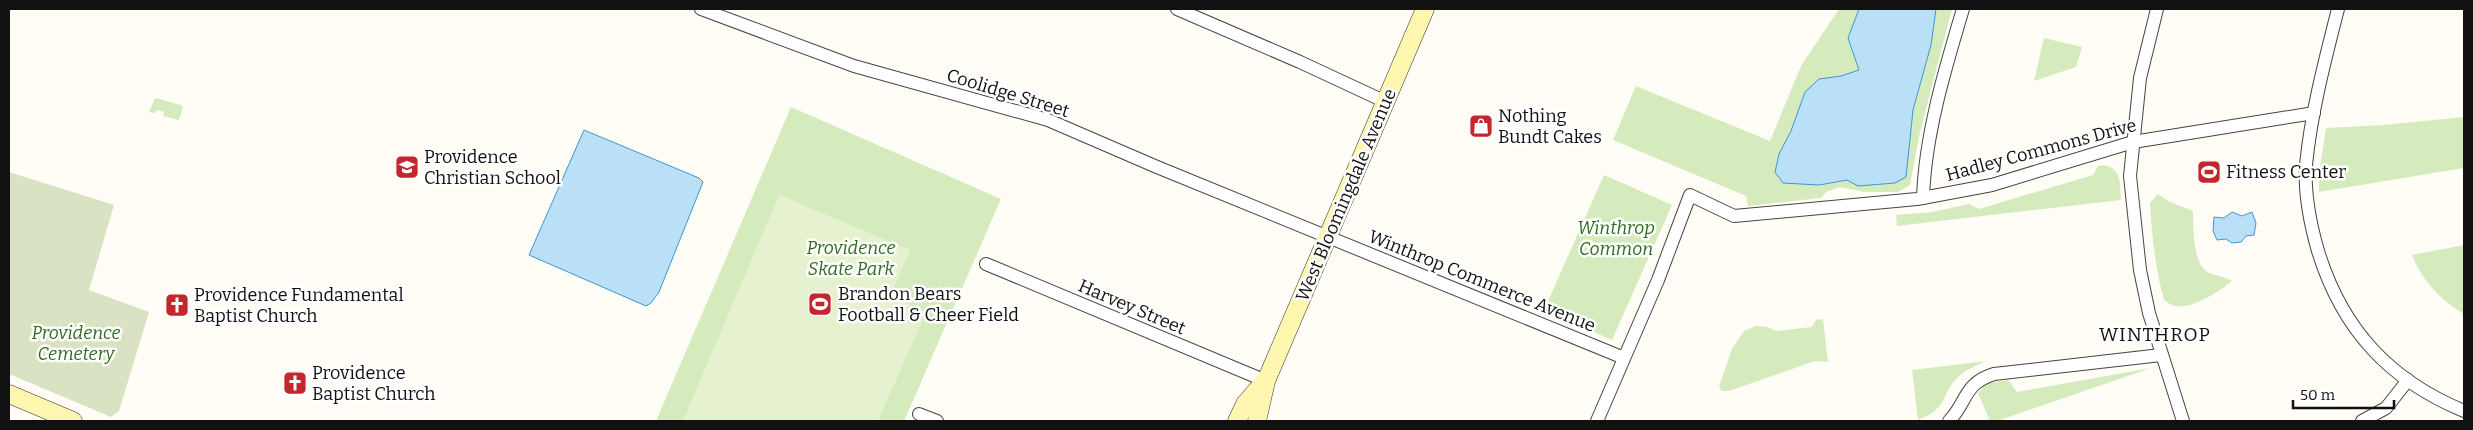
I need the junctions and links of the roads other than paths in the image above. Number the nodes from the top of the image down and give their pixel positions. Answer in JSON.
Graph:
{"nodes":[{"id":1,"x":701,"y":9,"type":"edge"},
{"id":2,"x":1177,"y":9,"type":"edge"},
{"id":3,"x":1425,"y":9,"type":"edge"},
{"id":4,"x":1963,"y":9,"type":"edge"},
{"id":5,"x":2157,"y":9,"type":"edge"},
{"id":6,"x":2338,"y":9,"type":"edge"},
{"id":7,"x":1386,"y":102,"type":"junction"},
{"id":8,"x":2314,"y":114,"type":"junction"},
{"id":9,"x":2133,"y":142,"type":"junction"},
{"id":10,"x":1923,"y":198,"type":"junction"},
{"id":11,"x":1328,"y":237,"type":"junction"},
{"id":12,"x":986,"y":264,"type":"dead end"},
{"id":13,"x":2161,"y":355,"type":"junction"},
{"id":14,"x":1624,"y":358,"type":"junction"},
{"id":15,"x":2408,"y":380,"type":"junction"},
{"id":16,"x":1266,"y":381,"type":"junction"},
{"id":17,"x":9,"y":394,"type":"edge"},
{"id":18,"x":2464,"y":410,"type":"edge"},
{"id":19,"x":919,"y":414,"type":"dead end"},
{"id":20,"x":73,"y":421,"type":"edge"},
{"id":21,"x":937,"y":421,"type":"edge"},
{"id":22,"x":1237,"y":421,"type":"edge"},
{"id":23,"x":1257,"y":421,"type":"edge"},
{"id":24,"x":1597,"y":421,"type":"edge"},
{"id":25,"x":1948,"y":421,"type":"edge"},
{"id":26,"x":2183,"y":421,"type":"edge"},
{"id":27,"x":2362,"y":421,"type":"edge"}],
"edges":[{"from":1,"to":11,"type":"street","name":"Coolidge Street"},
{"from":2,"to":7,"type":"street"},
{"from":3,"to":7,"type":"main road","name":"West Bloomingdale Avenue"},
{"from":4,"to":10,"type":"street"},
{"from":5,"to":9,"type":"street"},
{"from":6,"to":8,"type":"street"},
{"from":7,"to":11,"type":"main road","name":"West Bloomingdale Avenue"},
{"from":8,"to":9,"type":"street","name":"Hadley Commons Drive"},
{"from":8,"to":15,"type":"street"},
{"from":9,"to":10,"type":"street","name":"Hadley Commons Drive"},
{"from":9,"to":13,"type":"street"},
{"from":10,"to":14,"type":"street","name":"Hadley Commons Drive"},
{"from":11,"to":14,"type":"street","name":"Winthrop Commerce Avenue"},
{"from":11,"to":16,"type":"main road","name":"West Bloomingdale Avenue"},
{"from":12,"to":16,"type":"street","name":"Harvey Street"},
{"from":13,"to":25,"type":"street"},
{"from":13,"to":26,"type":"street"},
{"from":14,"to":24,"type":"street"},
{"from":15,"to":18,"type":"street"},
{"from":15,"to":27,"type":"street"},
{"from":16,"to":22,"type":"main road","name":"West Bloomingdale Avenue"},
{"from":16,"to":23,"type":"main road","name":"West Bloomingdale Avenue"},
{"from":17,"to":20,"type":"main road"},
{"from":19,"to":21,"type":"street"}]}
